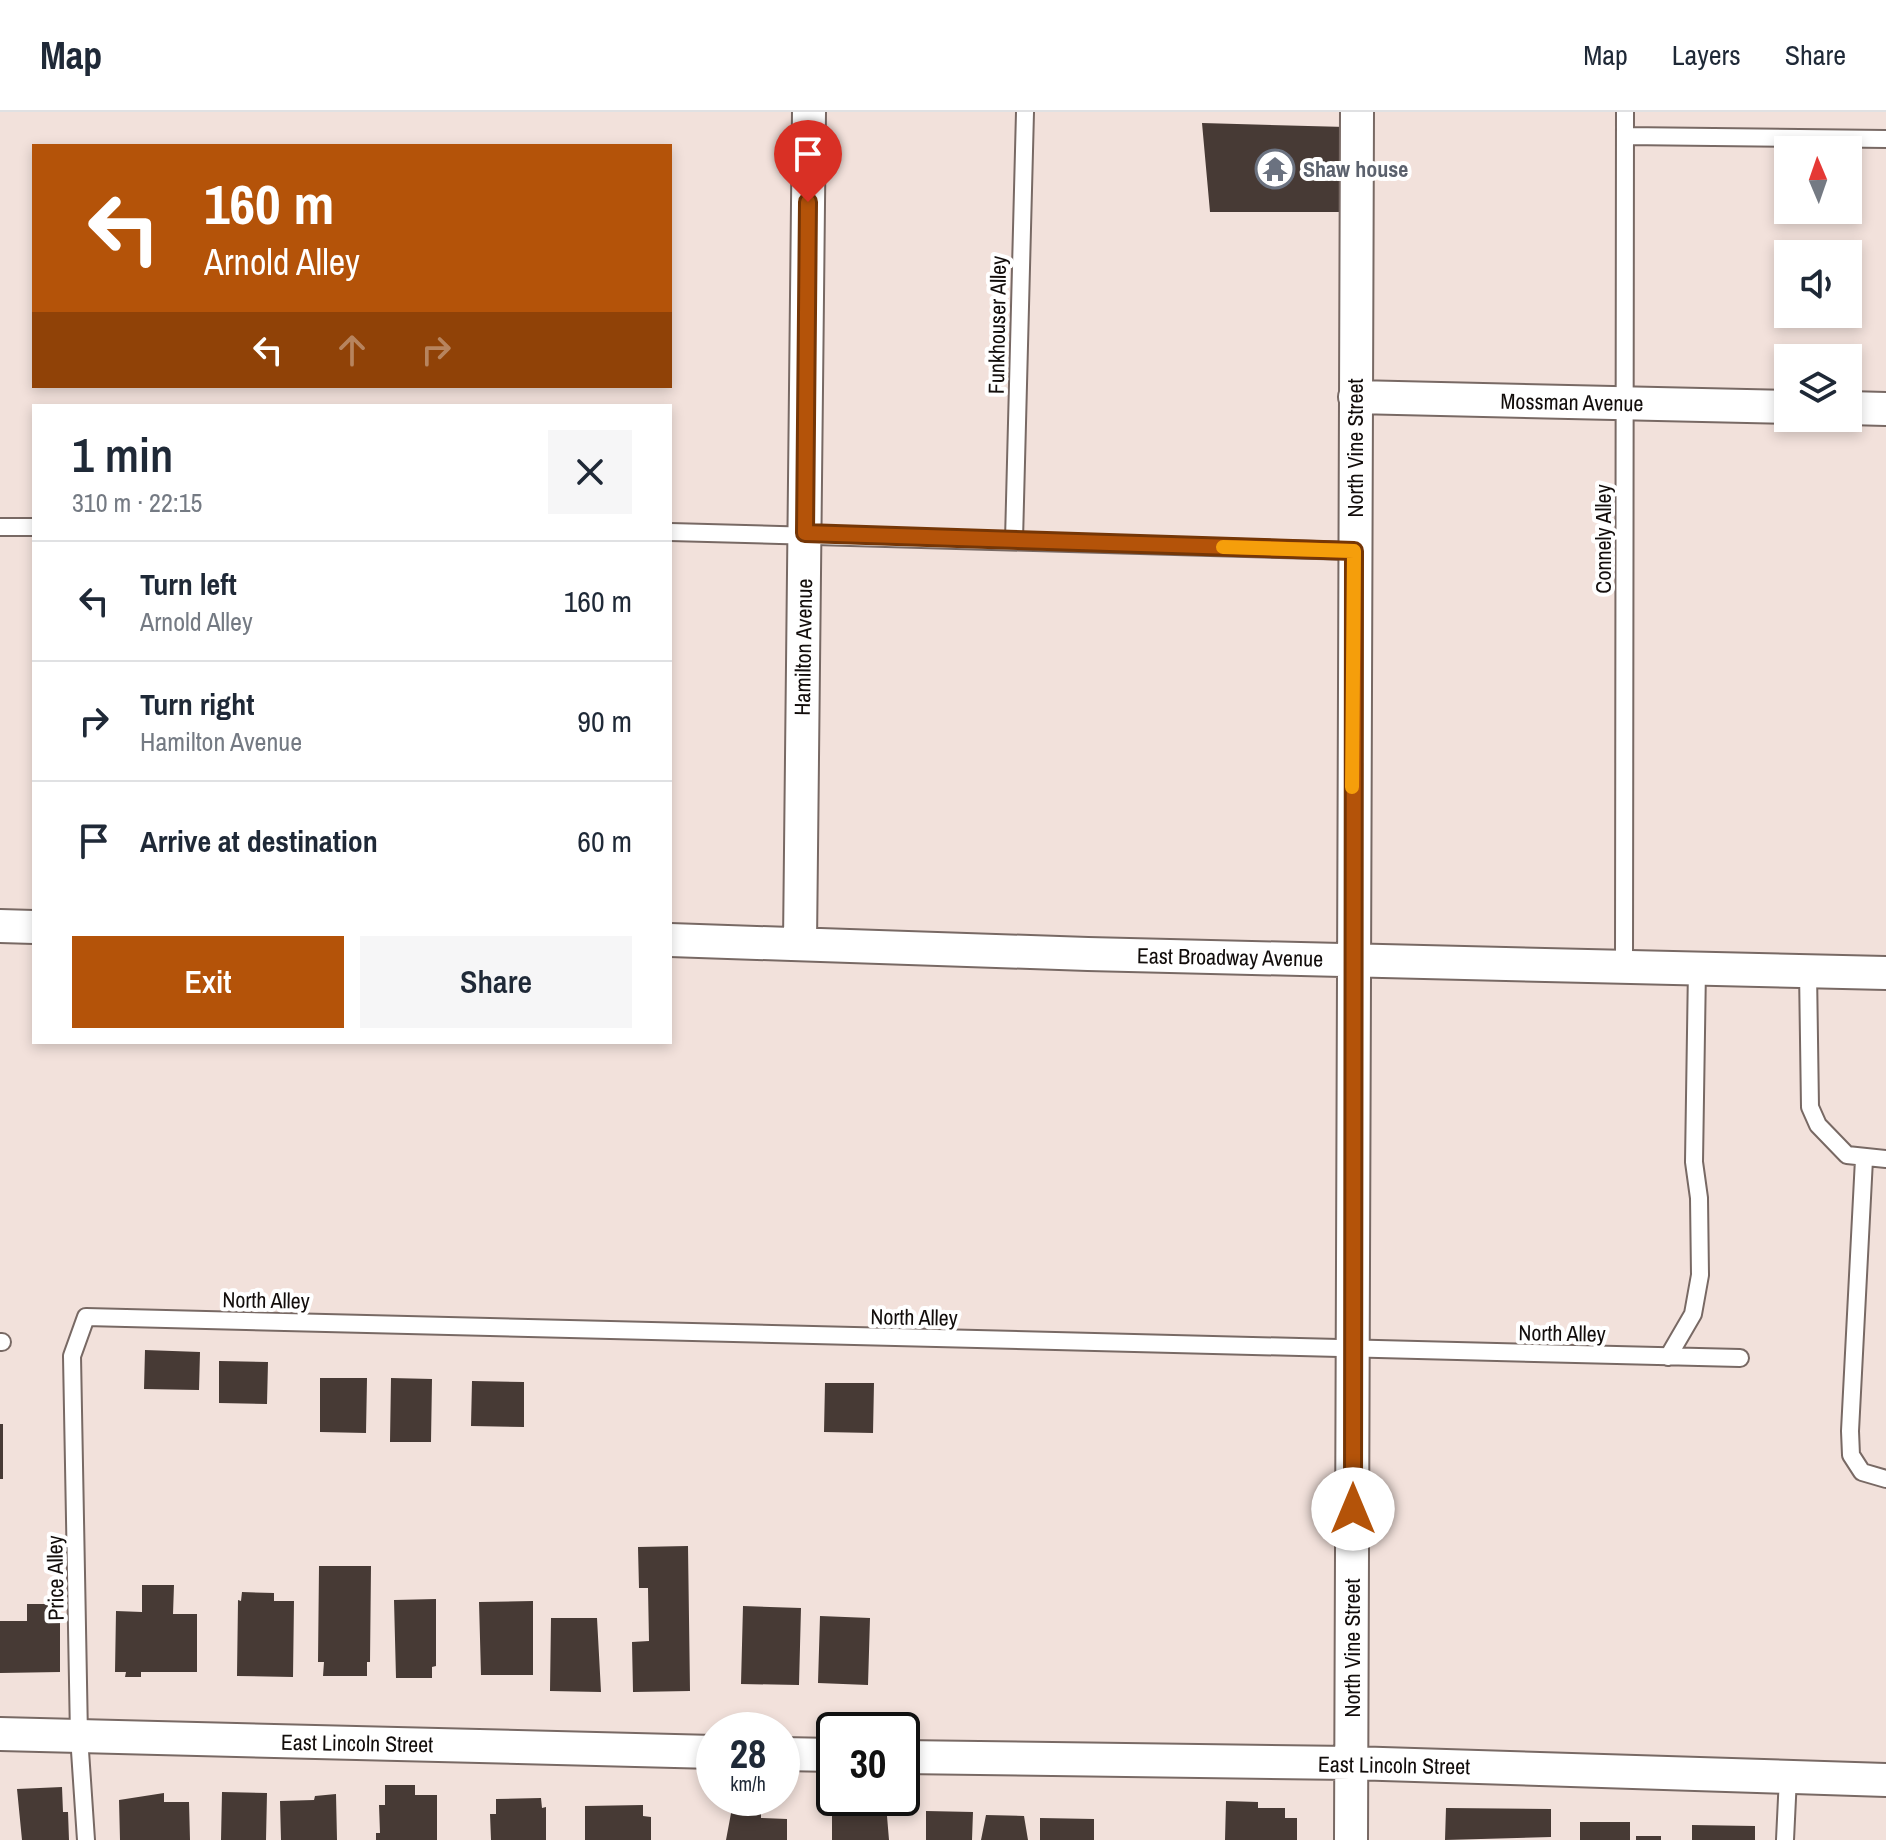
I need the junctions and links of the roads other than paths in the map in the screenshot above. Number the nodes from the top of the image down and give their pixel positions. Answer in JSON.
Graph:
{"nodes":[{"id":1,"x":809,"y":112,"type":"edge"},
{"id":2,"x":1025,"y":112,"type":"edge"},
{"id":3,"x":1357,"y":112,"type":"edge"},
{"id":4,"x":1625,"y":112,"type":"edge"},
{"id":5,"x":1625,"y":136,"type":"junction"},
{"id":6,"x":1886,"y":139,"type":"edge"},
{"id":7,"x":1355,"y":397,"type":"junction"},
{"id":8,"x":1625,"y":403,"type":"junction"},
{"id":9,"x":1774,"y":407,"type":"edge"},
{"id":10,"x":1862,"y":408,"type":"edge"},
{"id":11,"x":1886,"y":409,"type":"edge"},
{"id":12,"x":0,"y":527,"type":"edge"},
{"id":13,"x":32,"y":527,"type":"edge"},
{"id":14,"x":672,"y":532,"type":"edge"},
{"id":15,"x":805,"y":533,"type":"junction"},
{"id":16,"x":1014,"y":540,"type":"junction"},
{"id":17,"x":1354,"y":551,"type":"junction"},
{"id":18,"x":0,"y":926,"type":"edge"},
{"id":19,"x":32,"y":927,"type":"edge"},
{"id":20,"x":672,"y":940,"type":"edge"},
{"id":21,"x":800,"y":943,"type":"junction"},
{"id":22,"x":1351,"y":960,"type":"junction"},
{"id":23,"x":1624,"y":967,"type":"junction"},
{"id":24,"x":1697,"y":968,"type":"junction"},
{"id":25,"x":1808,"y":971,"type":"junction"},
{"id":26,"x":1886,"y":973,"type":"edge"},
{"id":27,"x":1864,"y":1159,"type":"junction"},
{"id":28,"x":1886,"y":1159,"type":"edge"},
{"id":29,"x":86,"y":1317,"type":"joint"},
{"id":30,"x":1354,"y":1350,"type":"junction"},
{"id":31,"x":1668,"y":1357,"type":"junction"},
{"id":32,"x":1740,"y":1358,"type":"dead end"},
{"id":33,"x":1886,"y":1479,"type":"edge"},
{"id":34,"x":0,"y":1734,"type":"edge"},
{"id":35,"x":79,"y":1736,"type":"junction"},
{"id":36,"x":696,"y":1752,"type":"edge"},
{"id":37,"x":920,"y":1757,"type":"edge"},
{"id":38,"x":1351,"y":1763,"type":"junction"},
{"id":39,"x":1788,"y":1777,"type":"junction"},
{"id":40,"x":1886,"y":1780,"type":"edge"},
{"id":41,"x":86,"y":1840,"type":"edge"},
{"id":42,"x":1351,"y":1840,"type":"edge"},
{"id":43,"x":1785,"y":1840,"type":"edge"}],
"edges":[{"from":1,"to":15,"type":"street","name":"Hamilton Avenue"},
{"from":2,"to":16,"type":"lane","name":"Funkhouser Alley"},
{"from":3,"to":7,"type":"street","name":"North Vine Street"},
{"from":4,"to":5,"type":"lane","name":"Connely Alley"},
{"from":5,"to":6,"type":"lane"},
{"from":5,"to":8,"type":"lane","name":"Connely Alley"},
{"from":7,"to":8,"type":"street","name":"Mossman Avenue"},
{"from":7,"to":17,"type":"street","name":"North Vine Street"},
{"from":8,"to":9,"type":"street","name":"Mossman Avenue"},
{"from":8,"to":23,"type":"lane","name":"Connely Alley"},
{"from":10,"to":11,"type":"street"},
{"from":12,"to":13,"type":"lane"},
{"from":14,"to":15,"type":"lane"},
{"from":15,"to":16,"type":"lane"},
{"from":15,"to":21,"type":"street","name":"Hamilton Avenue"},
{"from":16,"to":17,"type":"lane"},
{"from":17,"to":22,"type":"street","name":"North Vine Street"},
{"from":18,"to":19,"type":"street"},
{"from":20,"to":21,"type":"street","name":"East Broadway Avenue"},
{"from":21,"to":22,"type":"street","name":"East Broadway Avenue"},
{"from":22,"to":23,"type":"street","name":"East Broadway Avenue"},
{"from":22,"to":30,"type":"street","name":"North Vine Street"},
{"from":23,"to":24,"type":"street","name":"East Broadway Avenue"},
{"from":24,"to":25,"type":"street","name":"East Broadway Avenue"},
{"from":24,"to":31,"type":"lane"},
{"from":25,"to":26,"type":"street","name":"East Broadway Avenue"},
{"from":25,"to":27,"type":"lane"},
{"from":27,"to":28,"type":"lane"},
{"from":27,"to":33,"type":"lane"},
{"from":29,"to":30,"type":"lane","name":"North Alley"},
{"from":29,"to":35,"type":"lane","name":"Price Alley"},
{"from":30,"to":31,"type":"lane","name":"North Alley"},
{"from":30,"to":38,"type":"street","name":"North Vine Street"},
{"from":31,"to":32,"type":"lane","name":"North Alley"},
{"from":34,"to":35,"type":"street","name":"East Lincoln Street"},
{"from":35,"to":36,"type":"street","name":"East Lincoln Street"},
{"from":35,"to":41,"type":"lane","name":"Price Alley"},
{"from":37,"to":38,"type":"street","name":"East Lincoln Street"},
{"from":38,"to":39,"type":"street","name":"East Lincoln Street"},
{"from":38,"to":42,"type":"street","name":"North Vine Street"},
{"from":39,"to":40,"type":"street","name":"East Lincoln Street"},
{"from":39,"to":43,"type":"lane"}]}
